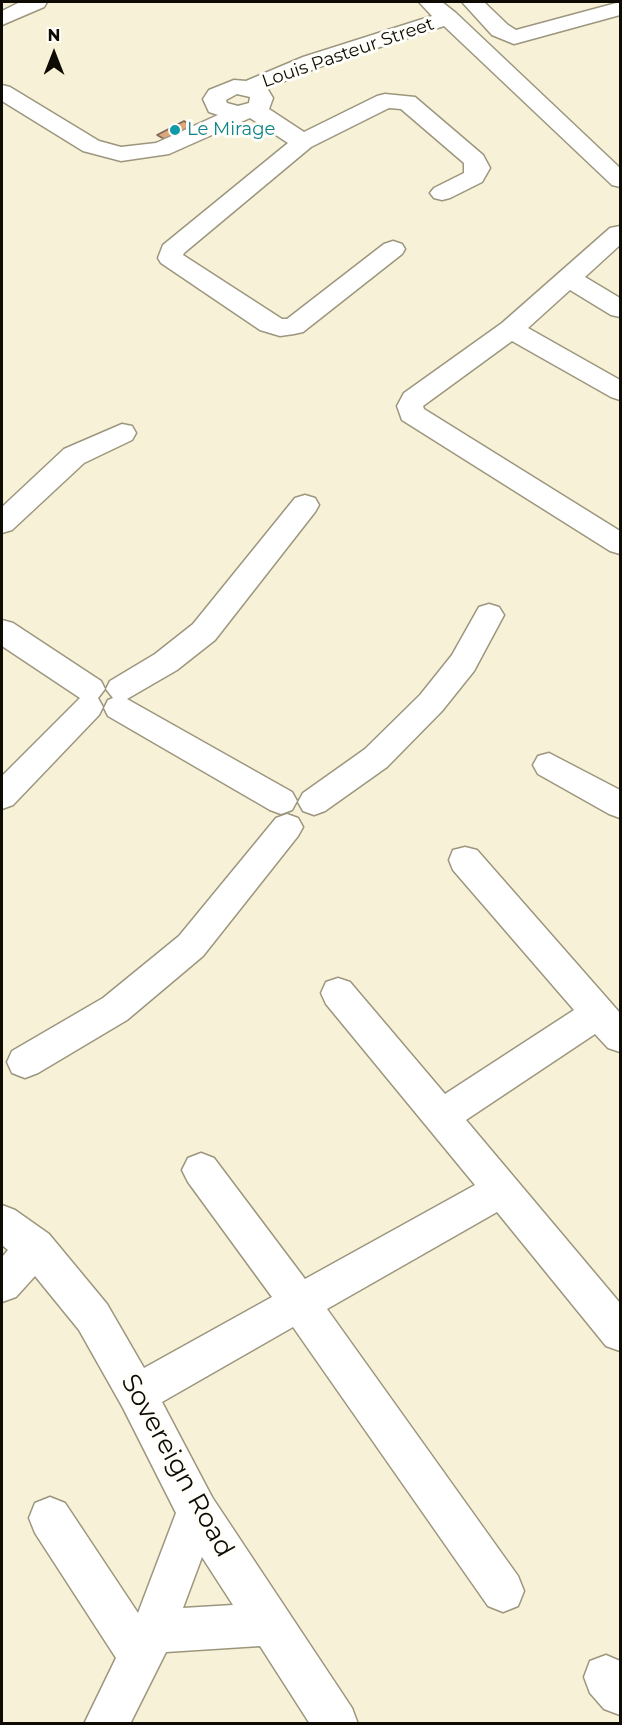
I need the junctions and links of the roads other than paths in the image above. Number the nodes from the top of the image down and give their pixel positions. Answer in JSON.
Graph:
{"nodes":[{"id":1,"x":36,"y":2,"type":"edge"},
{"id":2,"x":430,"y":2,"type":"edge"},
{"id":3,"x":472,"y":2,"type":"edge"},
{"id":4,"x":621,"y":8,"type":"edge"},
{"id":5,"x":2,"y":18,"type":"edge"},
{"id":6,"x":448,"y":18,"type":"junction"},
{"id":7,"x":249,"y":88,"type":"junction"},
{"id":8,"x":2,"y":92,"type":"edge"},
{"id":9,"x":217,"y":95,"type":"junction"},
{"id":10,"x":246,"y":112,"type":"junction"},
{"id":11,"x":303,"y":142,"type":"junction"},
{"id":12,"x":121,"y":154,"type":"junction"},
{"id":13,"x":621,"y":180,"type":"edge"},
{"id":14,"x":442,"y":192,"type":"dead end"},
{"id":15,"x":619,"y":233,"type":"edge"},
{"id":16,"x":393,"y":249,"type":"dead end"},
{"id":17,"x":568,"y":278,"type":"junction"},
{"id":18,"x":621,"y":309,"type":"edge"},
{"id":19,"x":511,"y":329,"type":"junction"},
{"id":20,"x":621,"y":391,"type":"edge"},
{"id":21,"x":122,"y":434,"type":"dead end"},
{"id":22,"x":306,"y":505,"type":"dead end"},
{"id":23,"x":2,"y":523,"type":"edge"},
{"id":24,"x":621,"y":544,"type":"edge"},
{"id":25,"x":489,"y":615,"type":"dead end"},
{"id":26,"x":2,"y":632,"type":"edge"},
{"id":27,"x":89,"y":698,"type":"junction"},
{"id":28,"x":120,"y":698,"type":"junction"},
{"id":29,"x":549,"y":765,"type":"dead end"},
{"id":30,"x":2,"y":796,"type":"edge"},
{"id":31,"x":621,"y":805,"type":"edge"},
{"id":32,"x":284,"y":814,"type":"junction"},
{"id":33,"x":465,"y":860,"type":"dead end"},
{"id":34,"x":338,"y":993,"type":"dead end"},
{"id":35,"x":609,"y":1025,"type":"edge"},
{"id":36,"x":26,"y":1062,"type":"dead end"},
{"id":37,"x":440,"y":1118,"type":"junction"},
{"id":38,"x":201,"y":1170,"type":"dead end"},
{"id":39,"x":501,"y":1190,"type":"junction"},
{"id":40,"x":2,"y":1223,"type":"edge"},
{"id":41,"x":36,"y":1247,"type":"junction"},
{"id":42,"x":2,"y":1284,"type":"edge"},
{"id":43,"x":298,"y":1301,"type":"junction"},
{"id":44,"x":621,"y":1332,"type":"edge"},
{"id":45,"x":137,"y":1394,"type":"junction"},
{"id":46,"x":197,"y":1512,"type":"junction"},
{"id":47,"x":50,"y":1518,"type":"dead end"},
{"id":48,"x":503,"y":1591,"type":"dead end"},
{"id":49,"x":271,"y":1624,"type":"junction"},
{"id":50,"x":147,"y":1643,"type":"junction"},
{"id":51,"x":106,"y":1724,"type":"edge"},
{"id":52,"x":336,"y":1724,"type":"edge"}],
"edges":[{"from":1,"to":5,"type":"street"},
{"from":2,"to":6,"type":"street"},
{"from":3,"to":4,"type":"street"},
{"from":6,"to":7,"type":"street","name":"Louis Pasteur Street"},
{"from":6,"to":13,"type":"street"},
{"from":7,"to":9,"type":"street","name":"Louis Pasteur Street"},
{"from":7,"to":10,"type":"street"},
{"from":8,"to":12,"type":"street"},
{"from":9,"to":10,"type":"street"},
{"from":9,"to":12,"type":"street","name":"Louis Pasteur Street"},
{"from":10,"to":11,"type":"street"},
{"from":10,"to":12,"type":"street"},
{"from":11,"to":14,"type":"street"},
{"from":11,"to":16,"type":"street"},
{"from":15,"to":17,"type":"street"},
{"from":17,"to":18,"type":"street"},
{"from":17,"to":19,"type":"street"},
{"from":19,"to":20,"type":"street"},
{"from":19,"to":24,"type":"street"},
{"from":21,"to":23,"type":"street"},
{"from":22,"to":28,"type":"street"},
{"from":25,"to":32,"type":"street"},
{"from":26,"to":27,"type":"street"},
{"from":27,"to":28,"type":"street"},
{"from":27,"to":30,"type":"street"},
{"from":28,"to":32,"type":"street"},
{"from":29,"to":31,"type":"street"},
{"from":32,"to":36,"type":"street"},
{"from":33,"to":35,"type":"street"},
{"from":34,"to":37,"type":"street"},
{"from":35,"to":37,"type":"street"},
{"from":37,"to":39,"type":"street"},
{"from":38,"to":43,"type":"street"},
{"from":39,"to":43,"type":"street"},
{"from":39,"to":44,"type":"street"},
{"from":40,"to":41,"type":"street","name":"Sovereign Road"},
{"from":41,"to":42,"type":"street"},
{"from":41,"to":45,"type":"street","name":"Sovereign Road"},
{"from":43,"to":45,"type":"street"},
{"from":43,"to":48,"type":"street"},
{"from":45,"to":46,"type":"street","name":"Sovereign Road"},
{"from":46,"to":49,"type":"street","name":"Sovereign Road"},
{"from":46,"to":50,"type":"street"},
{"from":47,"to":50,"type":"street"},
{"from":49,"to":50,"type":"street"},
{"from":49,"to":52,"type":"street","name":"Sovereign Road"},
{"from":50,"to":51,"type":"street"}]}
